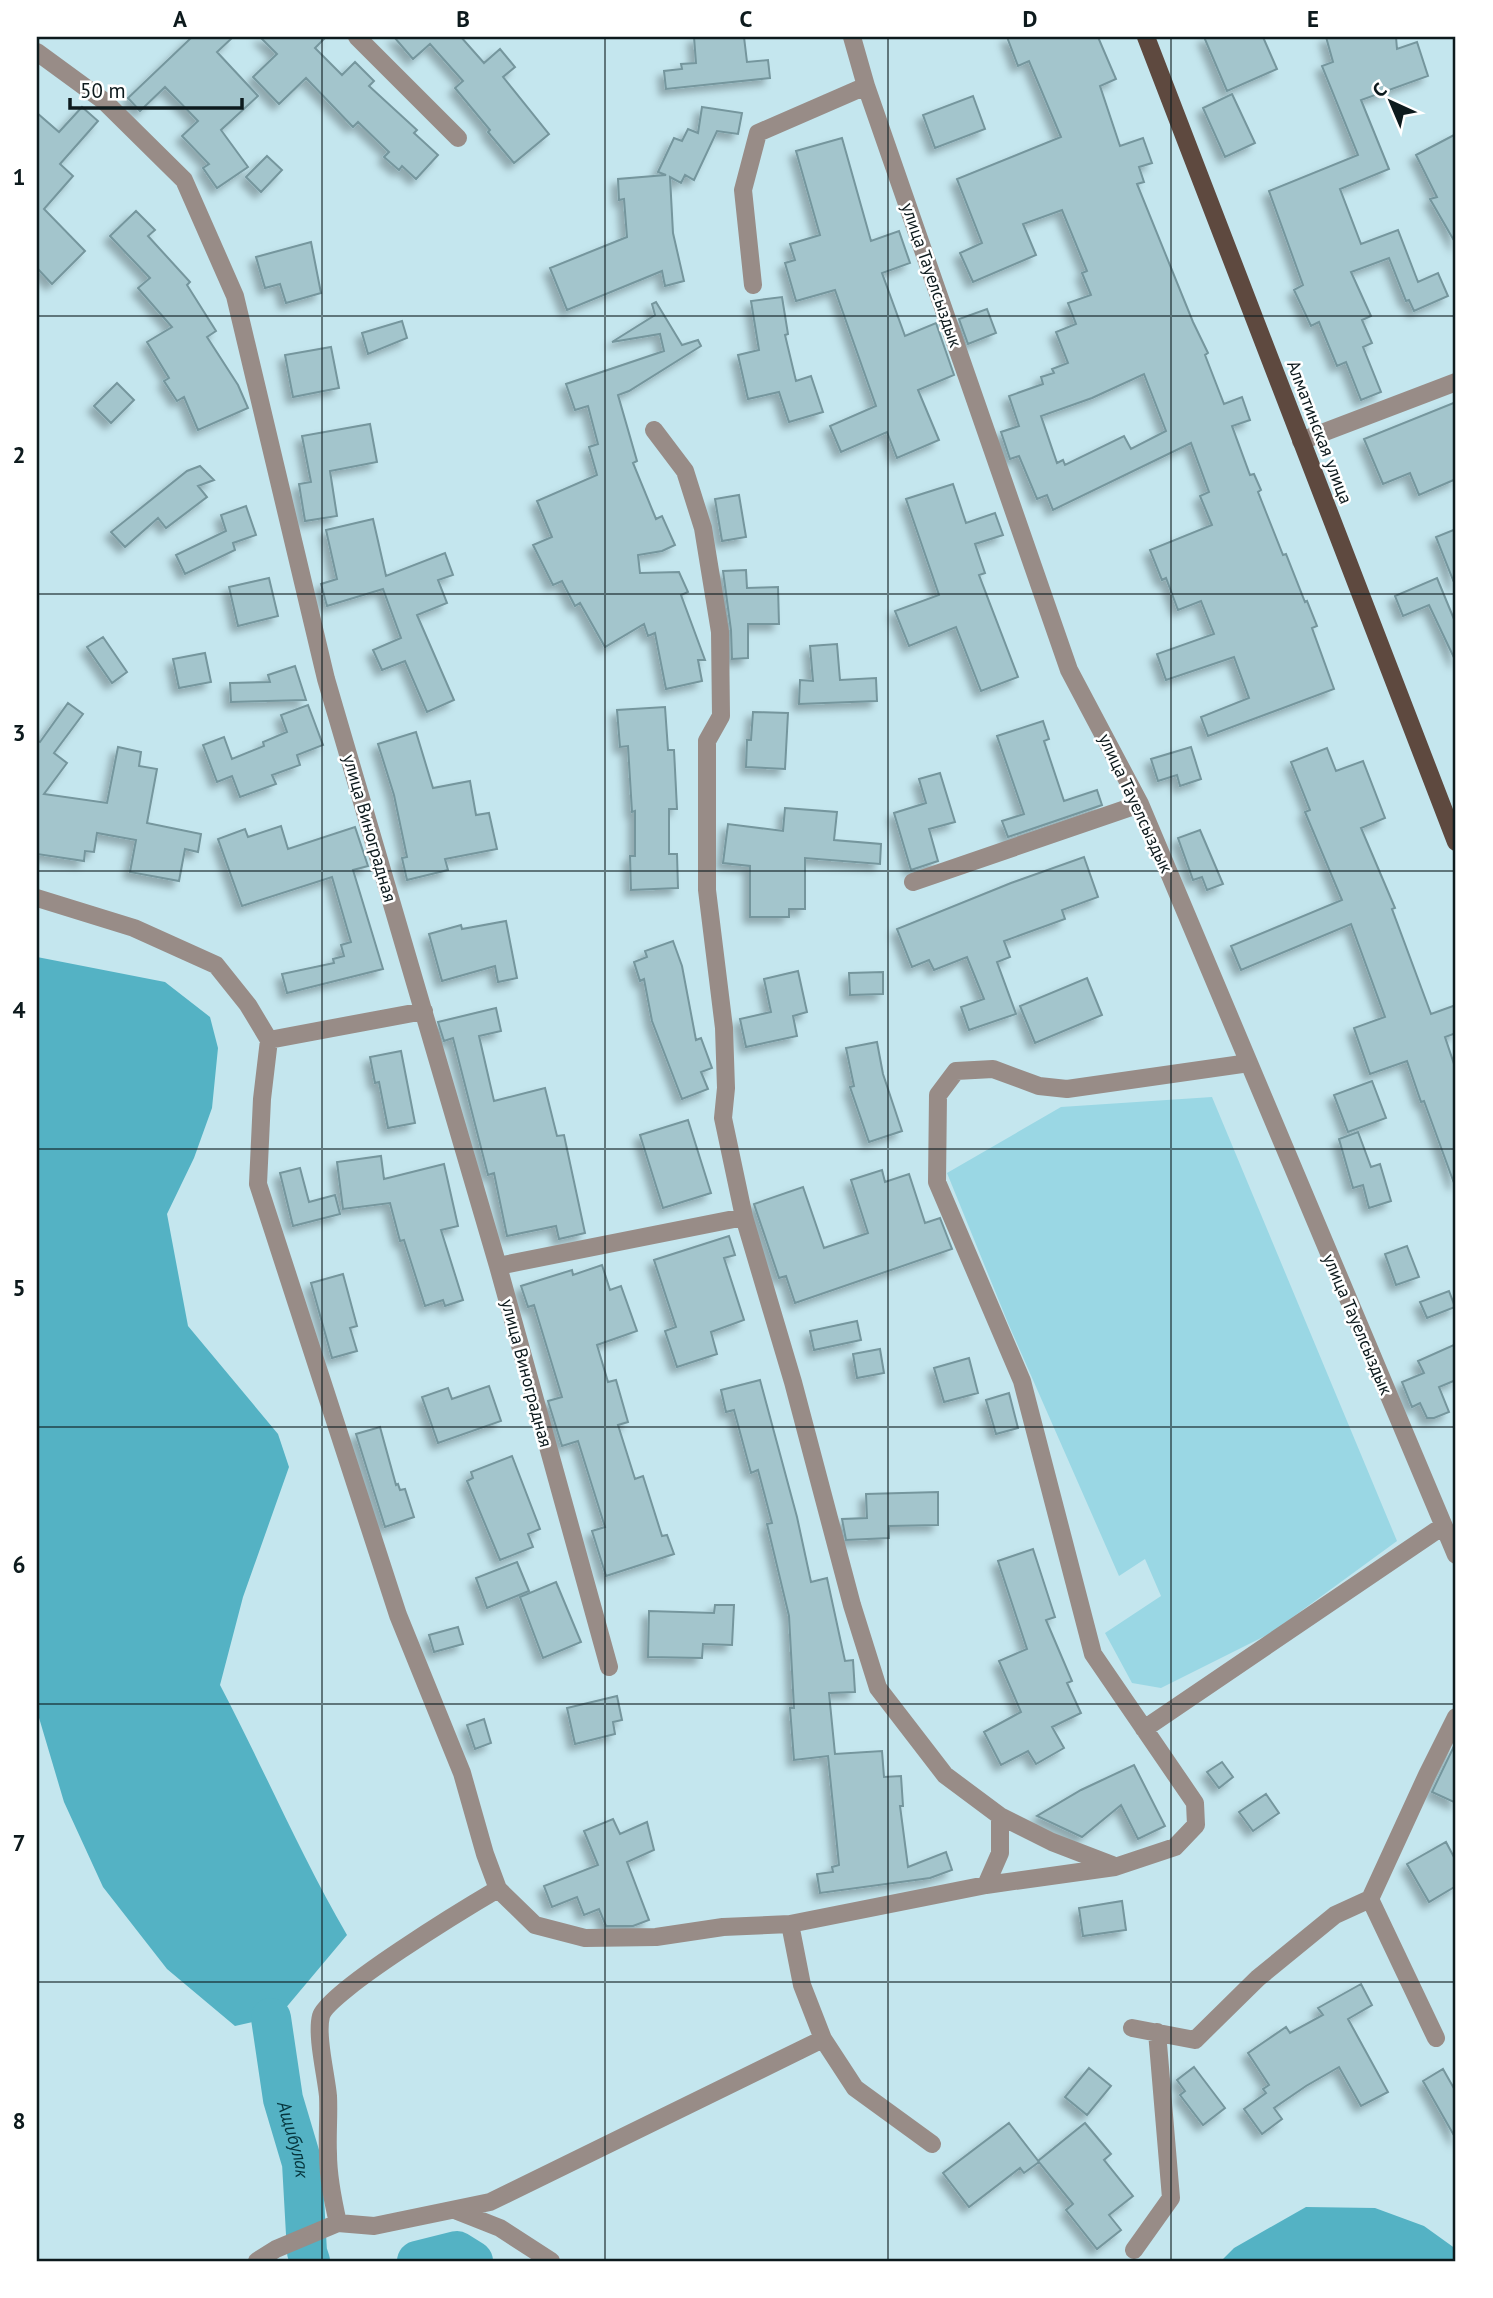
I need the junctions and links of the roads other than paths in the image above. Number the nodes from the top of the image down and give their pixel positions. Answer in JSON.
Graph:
{"nodes":[{"id":1,"x":357,"y":37,"type":"edge"},
{"id":2,"x":852,"y":37,"type":"edge"},
{"id":3,"x":1146,"y":37,"type":"edge"},
{"id":4,"x":37,"y":52,"type":"edge"},
{"id":5,"x":866,"y":86,"type":"junction"},
{"id":6,"x":458,"y":138,"type":"dead end"},
{"id":7,"x":753,"y":285,"type":"dead end"},
{"id":8,"x":1456,"y":382,"type":"edge"},
{"id":9,"x":654,"y":430,"type":"dead end"},
{"id":10,"x":1301,"y":441,"type":"junction"},
{"id":11,"x":1140,"y":803,"type":"junction"},
{"id":12,"x":1456,"y":842,"type":"edge"},
{"id":13,"x":913,"y":882,"type":"dead end"},
{"id":14,"x":37,"y":898,"type":"edge"},
{"id":15,"x":424,"y":1011,"type":"junction"},
{"id":16,"x":269,"y":1040,"type":"junction"},
{"id":17,"x":1249,"y":1063,"type":"junction"},
{"id":18,"x":744,"y":1217,"type":"junction"},
{"id":19,"x":498,"y":1266,"type":"junction"},
{"id":20,"x":1443,"y":1525,"type":"junction"},
{"id":21,"x":1456,"y":1555,"type":"edge"},
{"id":22,"x":609,"y":1667,"type":"dead end"},
{"id":23,"x":1456,"y":1717,"type":"edge"},
{"id":24,"x":1144,"y":1729,"type":"junction"},
{"id":25,"x":1000,"y":1815,"type":"junction"},
{"id":26,"x":1115,"y":1867,"type":"junction"},
{"id":27,"x":986,"y":1885,"type":"junction"},
{"id":28,"x":498,"y":1889,"type":"junction"},
{"id":29,"x":1370,"y":1899,"type":"junction"},
{"id":30,"x":790,"y":1924,"type":"junction"},
{"id":31,"x":1132,"y":2028,"type":"dead end"},
{"id":32,"x":1157,"y":2032,"type":"junction"},
{"id":33,"x":1436,"y":2038,"type":"dead end"},
{"id":34,"x":823,"y":2039,"type":"junction"},
{"id":35,"x":932,"y":2144,"type":"dead end"},
{"id":36,"x":457,"y":2211,"type":"junction"},
{"id":37,"x":338,"y":2223,"type":"junction"},
{"id":38,"x":1134,"y":2250,"type":"dead end"},
{"id":39,"x":257,"y":2261,"type":"edge"},
{"id":40,"x":551,"y":2261,"type":"edge"}],
"edges":[{"from":1,"to":6,"type":"street"},
{"from":2,"to":5,"type":"street","name":"улица Тауелсыздык"},
{"from":3,"to":10,"type":"main road","name":"Алматинская улица"},
{"from":4,"to":15,"type":"street","name":"улица Виноградная"},
{"from":5,"to":7,"type":"street"},
{"from":5,"to":11,"type":"street","name":"улица Тауелсыздык"},
{"from":8,"to":10,"type":"street"},
{"from":9,"to":18,"type":"street"},
{"from":10,"to":12,"type":"main road","name":"Алматинская улица"},
{"from":11,"to":13,"type":"street"},
{"from":11,"to":17,"type":"street","name":"улица Тауелсыздык"},
{"from":14,"to":16,"type":"street"},
{"from":15,"to":16,"type":"street"},
{"from":15,"to":19,"type":"street","name":"улица Виноградная"},
{"from":16,"to":28,"type":"street"},
{"from":17,"to":20,"type":"street","name":"улица Тауелсыздык"},
{"from":17,"to":24,"type":"street"},
{"from":18,"to":19,"type":"street"},
{"from":18,"to":25,"type":"street"},
{"from":19,"to":22,"type":"street","name":"улица Виноградная"},
{"from":20,"to":21,"type":"street","name":"улица Тауелсыздык"},
{"from":20,"to":24,"type":"street"},
{"from":23,"to":29,"type":"street"},
{"from":24,"to":26,"type":"street"},
{"from":25,"to":26,"type":"street"},
{"from":25,"to":27,"type":"street"},
{"from":26,"to":27,"type":"street"},
{"from":27,"to":30,"type":"street"},
{"from":28,"to":30,"type":"street"},
{"from":28,"to":37,"type":"street"},
{"from":29,"to":32,"type":"street"},
{"from":29,"to":33,"type":"street"},
{"from":30,"to":34,"type":"street"},
{"from":31,"to":32,"type":"street"},
{"from":32,"to":38,"type":"street"},
{"from":34,"to":35,"type":"street"},
{"from":34,"to":36,"type":"street"},
{"from":36,"to":37,"type":"street"},
{"from":36,"to":40,"type":"street"},
{"from":37,"to":39,"type":"street"}]}
